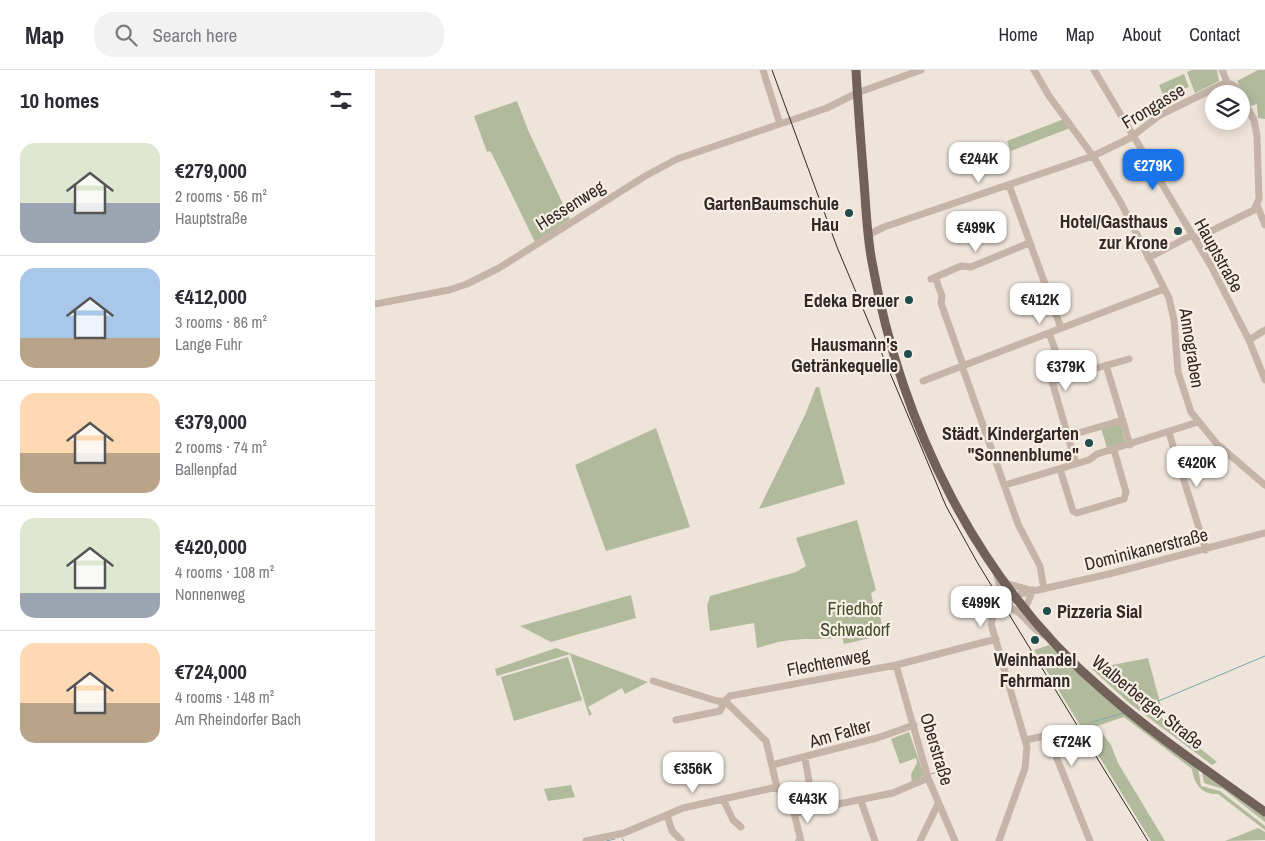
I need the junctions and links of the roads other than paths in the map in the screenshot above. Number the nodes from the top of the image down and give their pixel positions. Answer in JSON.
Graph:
{"nodes":[{"id":1,"x":763,"y":70,"type":"edge"},
{"id":2,"x":856,"y":70,"type":"edge"},
{"id":3,"x":921,"y":70,"type":"edge"},
{"id":4,"x":1035,"y":70,"type":"edge"},
{"id":5,"x":1094,"y":70,"type":"edge"},
{"id":6,"x":1222,"y":70,"type":"edge"},
{"id":7,"x":1227,"y":82,"type":"junction"},
{"id":8,"x":1232,"y":85,"type":"edge"},
{"id":9,"x":857,"y":93,"type":"junction"},
{"id":10,"x":1250,"y":112,"type":"edge"},
{"id":11,"x":780,"y":124,"type":"junction"},
{"id":12,"x":1134,"y":135,"type":"junction"},
{"id":13,"x":1093,"y":156,"type":"junction"},
{"id":14,"x":1009,"y":185,"type":"junction"},
{"id":15,"x":1257,"y":206,"type":"junction"},
{"id":16,"x":1265,"y":225,"type":"edge"},
{"id":17,"x":868,"y":235,"type":"junction"},
{"id":18,"x":1194,"y":237,"type":"junction"},
{"id":19,"x":1029,"y":243,"type":"junction"},
{"id":20,"x":1148,"y":258,"type":"junction"},
{"id":21,"x":1164,"y":289,"type":"junction"},
{"id":22,"x":375,"y":304,"type":"edge"},
{"id":23,"x":1061,"y":328,"type":"junction"},
{"id":24,"x":1265,"y":330,"type":"edge"},
{"id":25,"x":1049,"y":333,"type":"junction"},
{"id":26,"x":1249,"y":340,"type":"junction"},
{"id":27,"x":1129,"y":359,"type":"dead end"},
{"id":28,"x":1106,"y":365,"type":"junction"},
{"id":29,"x":963,"y":366,"type":"junction"},
{"id":30,"x":1065,"y":377,"type":"junction"},
{"id":31,"x":1265,"y":380,"type":"edge"},
{"id":32,"x":923,"y":381,"type":"dead end"},
{"id":33,"x":1123,"y":420,"type":"junction"},
{"id":34,"x":1199,"y":422,"type":"junction"},
{"id":35,"x":1169,"y":433,"type":"junction"},
{"id":36,"x":1068,"y":436,"type":"junction"},
{"id":37,"x":1130,"y":445,"type":"junction"},
{"id":38,"x":1114,"y":450,"type":"junction"},
{"id":39,"x":1076,"y":464,"type":"junction"},
{"id":40,"x":1061,"y":469,"type":"junction"},
{"id":41,"x":1265,"y":484,"type":"edge"},
{"id":42,"x":1005,"y":485,"type":"junction"},
{"id":43,"x":1265,"y":533,"type":"edge"},
{"id":44,"x":1206,"y":550,"type":"junction"},
{"id":45,"x":1003,"y":586,"type":"junction"},
{"id":46,"x":1044,"y":589,"type":"junction"},
{"id":47,"x":1033,"y":590,"type":"junction"},
{"id":48,"x":1015,"y":597,"type":"junction"},
{"id":49,"x":1001,"y":607,"type":"junction"},
{"id":50,"x":1025,"y":609,"type":"junction"},
{"id":51,"x":1049,"y":637,"type":"junction"},
{"id":52,"x":996,"y":639,"type":"junction"},
{"id":53,"x":896,"y":665,"type":"junction"},
{"id":54,"x":653,"y":681,"type":"dead end"},
{"id":55,"x":725,"y":701,"type":"junction"},
{"id":56,"x":676,"y":720,"type":"dead end"},
{"id":57,"x":914,"y":726,"type":"junction"},
{"id":58,"x":1026,"y":740,"type":"junction"},
{"id":59,"x":805,"y":758,"type":"junction"},
{"id":60,"x":772,"y":765,"type":"junction"},
{"id":61,"x":928,"y":778,"type":"junction"},
{"id":62,"x":777,"y":787,"type":"junction"},
{"id":63,"x":723,"y":799,"type":"junction"},
{"id":64,"x":861,"y":801,"type":"junction"},
{"id":65,"x":938,"y":804,"type":"junction"},
{"id":66,"x":814,"y":810,"type":"junction"},
{"id":67,"x":1265,"y":812,"type":"edge"},
{"id":68,"x":794,"y":814,"type":"junction"},
{"id":69,"x":667,"y":815,"type":"junction"},
{"id":70,"x":741,"y":827,"type":"dead end"},
{"id":71,"x":619,"y":838,"type":"edge"},
{"id":72,"x":681,"y":840,"type":"dead end"},
{"id":73,"x":586,"y":841,"type":"edge"},
{"id":74,"x":801,"y":841,"type":"edge"},
{"id":75,"x":875,"y":841,"type":"edge"},
{"id":76,"x":919,"y":841,"type":"edge"},
{"id":77,"x":955,"y":841,"type":"edge"},
{"id":78,"x":999,"y":841,"type":"edge"},
{"id":79,"x":1090,"y":841,"type":"edge"}],
"edges":[{"from":1,"to":11,"type":"street"},
{"from":2,"to":9,"type":"main road","name":"Walberberger Straße"},
{"from":3,"to":9,"type":"street","name":"Hessenweg"},
{"from":4,"to":13,"type":"street","name":"Annograben"},
{"from":5,"to":12,"type":"street","name":"Hauptstraße"},
{"from":6,"to":7,"type":"street"},
{"from":7,"to":8,"type":"street"},
{"from":7,"to":12,"type":"street","name":"Frongasse"},
{"from":9,"to":11,"type":"street","name":"Hessenweg"},
{"from":9,"to":17,"type":"main road","name":"Walberberger Straße"},
{"from":10,"to":15,"type":"street"},
{"from":11,"to":22,"type":"street","name":"Hessenweg"},
{"from":12,"to":13,"type":"street","name":"Frongasse"},
{"from":12,"to":18,"type":"street","name":"Hauptstraße"},
{"from":13,"to":14,"type":"street","name":"Frongasse"},
{"from":13,"to":20,"type":"street","name":"Annograben"},
{"from":14,"to":17,"type":"street","name":"Frongasse"},
{"from":14,"to":19,"type":"street"},
{"from":15,"to":16,"type":"street"},
{"from":15,"to":18,"type":"street"},
{"from":17,"to":45,"type":"main road","name":"Walberberger Straße"},
{"from":18,"to":20,"type":"street"},
{"from":18,"to":26,"type":"street","name":"Hauptstraße"},
{"from":19,"to":23,"type":"street"},
{"from":19,"to":29,"type":"street"},
{"from":20,"to":21,"type":"street","name":"Annograben"},
{"from":21,"to":23,"type":"street"},
{"from":21,"to":34,"type":"street","name":"Annograben"},
{"from":23,"to":25,"type":"street"},
{"from":24,"to":26,"type":"street"},
{"from":25,"to":29,"type":"street"},
{"from":25,"to":30,"type":"street"},
{"from":26,"to":31,"type":"street","name":"Hauptstraße"},
{"from":27,"to":28,"type":"street"},
{"from":28,"to":30,"type":"street"},
{"from":28,"to":33,"type":"street"},
{"from":29,"to":32,"type":"street"},
{"from":29,"to":42,"type":"street"},
{"from":30,"to":36,"type":"street"},
{"from":33,"to":36,"type":"street"},
{"from":33,"to":37,"type":"street"},
{"from":34,"to":35,"type":"street"},
{"from":34,"to":41,"type":"street","name":"Annograben"},
{"from":35,"to":37,"type":"street"},
{"from":35,"to":44,"type":"street"},
{"from":36,"to":39,"type":"street"},
{"from":37,"to":38,"type":"street"},
{"from":38,"to":39,"type":"street"},
{"from":38,"to":40,"type":"street"},
{"from":39,"to":40,"type":"street"},
{"from":40,"to":42,"type":"street"},
{"from":42,"to":46,"type":"street"},
{"from":43,"to":44,"type":"street","name":"Dominikanerstraße"},
{"from":44,"to":46,"type":"street","name":"Dominikanerstraße"},
{"from":45,"to":47,"type":"street","name":"Dominikanerstraße"},
{"from":45,"to":48,"type":"main road","name":"Walberberger Straße"},
{"from":45,"to":49,"type":"street"},
{"from":46,"to":47,"type":"street","name":"Dominikanerstraße"},
{"from":47,"to":48,"type":"street","name":"Dominikanerstraße"},
{"from":47,"to":50,"type":"street"},
{"from":48,"to":49,"type":"street","name":"Dominikanerstraße"},
{"from":48,"to":50,"type":"main road","name":"Walberberger Straße"},
{"from":49,"to":51,"type":"street"},
{"from":49,"to":52,"type":"street"},
{"from":50,"to":51,"type":"main road","name":"Walberberger Straße"},
{"from":51,"to":67,"type":"main road","name":"Walberberger Straße"},
{"from":52,"to":53,"type":"street","name":"Flechtenweg"},
{"from":52,"to":58,"type":"street"},
{"from":53,"to":55,"type":"street","name":"Flechtenweg"},
{"from":53,"to":57,"type":"street","name":"Oberstraße"},
{"from":54,"to":55,"type":"street"},
{"from":55,"to":56,"type":"street","name":"Flechtenweg"},
{"from":55,"to":60,"type":"street"},
{"from":57,"to":59,"type":"street","name":"Am Falter"},
{"from":57,"to":61,"type":"street","name":"Oberstraße"},
{"from":58,"to":78,"type":"street"},
{"from":58,"to":79,"type":"street"},
{"from":59,"to":60,"type":"street","name":"Am Falter"},
{"from":59,"to":66,"type":"street"},
{"from":60,"to":62,"type":"street"},
{"from":61,"to":64,"type":"street"},
{"from":61,"to":65,"type":"street","name":"Oberstraße"},
{"from":62,"to":63,"type":"street"},
{"from":62,"to":68,"type":"street"},
{"from":63,"to":69,"type":"street"},
{"from":63,"to":70,"type":"street"},
{"from":64,"to":66,"type":"street"},
{"from":64,"to":75,"type":"street"},
{"from":65,"to":76,"type":"street"},
{"from":65,"to":77,"type":"street","name":"Oberstraße"},
{"from":66,"to":68,"type":"street"},
{"from":68,"to":74,"type":"street"},
{"from":69,"to":71,"type":"street"},
{"from":69,"to":72,"type":"street"},
{"from":71,"to":73,"type":"street"}]}
